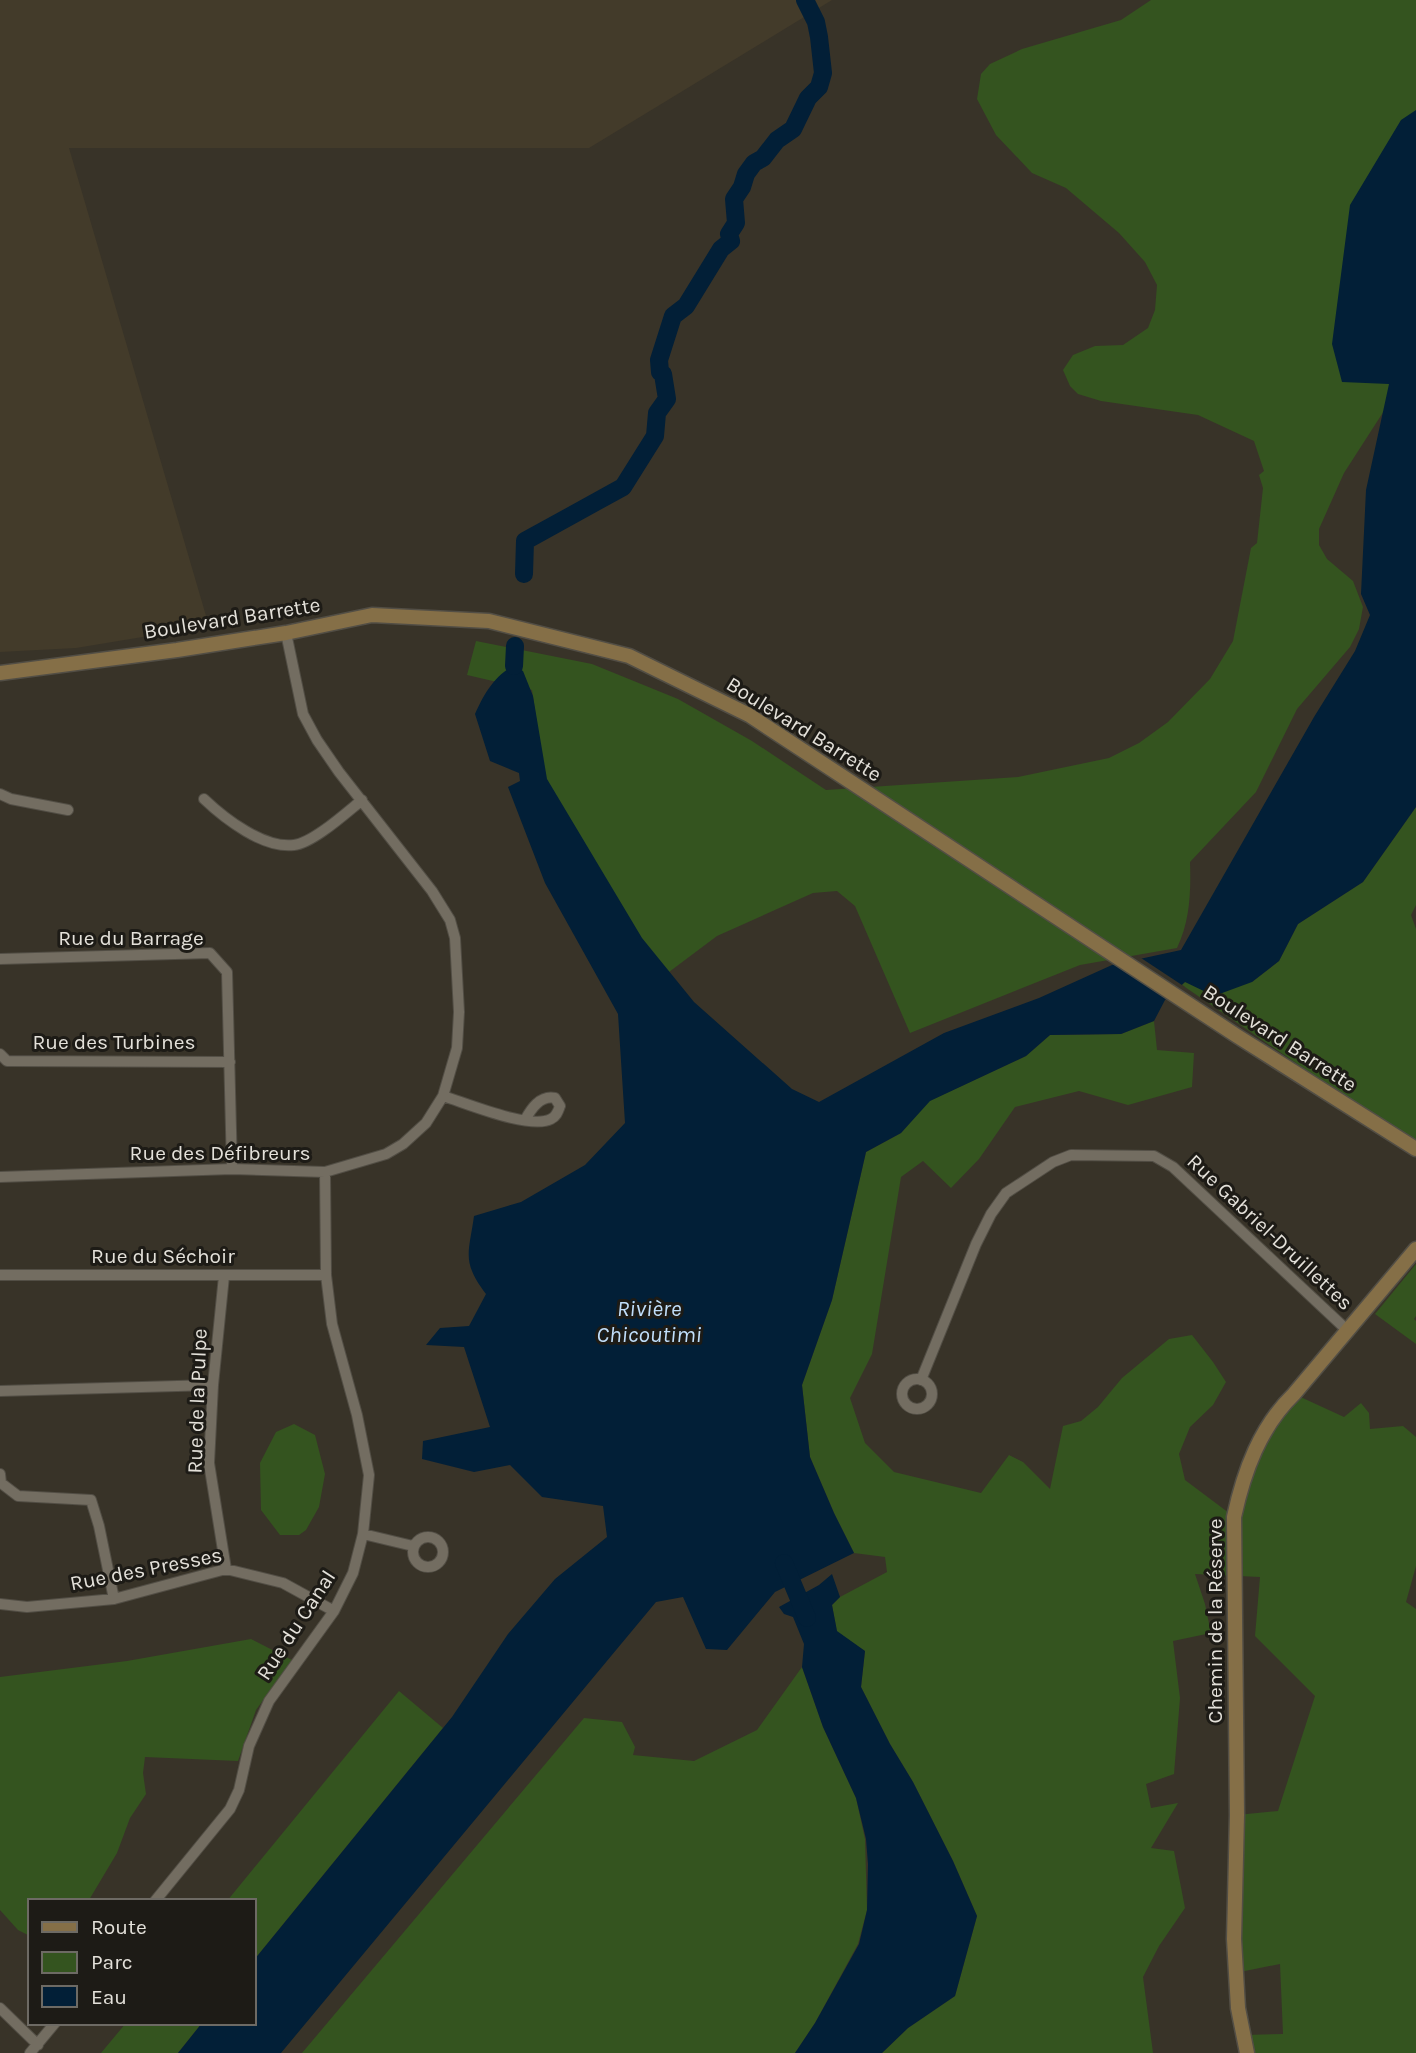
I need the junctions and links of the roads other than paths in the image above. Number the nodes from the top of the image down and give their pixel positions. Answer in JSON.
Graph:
{"nodes":[{"id":1,"x":286,"y":633,"type":"junction"},
{"id":2,"x":0,"y":673,"type":"edge"},
{"id":3,"x":0,"y":794,"type":"edge"},
{"id":4,"x":204,"y":799,"type":"dead end"},
{"id":5,"x":362,"y":800,"type":"junction"},
{"id":6,"x":68,"y":810,"type":"dead end"},
{"id":7,"x":0,"y":959,"type":"edge"},
{"id":8,"x":0,"y":1054,"type":"edge"},
{"id":9,"x":230,"y":1062,"type":"junction"},
{"id":10,"x":443,"y":1096,"type":"junction"},
{"id":11,"x":525,"y":1120,"type":"dead end"},
{"id":12,"x":1416,"y":1149,"type":"edge"},
{"id":13,"x":232,"y":1169,"type":"junction"},
{"id":14,"x":325,"y":1172,"type":"junction"},
{"id":15,"x":0,"y":1177,"type":"edge"},
{"id":16,"x":1416,"y":1249,"type":"edge"},
{"id":17,"x":0,"y":1275,"type":"edge"},
{"id":18,"x":326,"y":1275,"type":"junction"},
{"id":19,"x":224,"y":1276,"type":"junction"},
{"id":20,"x":1348,"y":1331,"type":"junction"},
{"id":21,"x":922,"y":1380,"type":"dead end"},
{"id":22,"x":213,"y":1385,"type":"junction"},
{"id":23,"x":0,"y":1391,"type":"edge"},
{"id":24,"x":0,"y":1474,"type":"edge"},
{"id":25,"x":363,"y":1534,"type":"junction"},
{"id":26,"x":413,"y":1546,"type":"dead end"},
{"id":27,"x":226,"y":1569,"type":"junction"},
{"id":28,"x":114,"y":1599,"type":"junction"},
{"id":29,"x":0,"y":1604,"type":"edge"},
{"id":30,"x":334,"y":1611,"type":"junction"},
{"id":31,"x":157,"y":1899,"type":"edge"},
{"id":32,"x":0,"y":2008,"type":"edge"},
{"id":33,"x":53,"y":2025,"type":"edge"},
{"id":34,"x":34,"y":2049,"type":"edge"},
{"id":35,"x":1247,"y":2053,"type":"edge"}],
"edges":[{"from":1,"to":2,"type":"street","name":"Boulevard Barrette"},
{"from":1,"to":5,"type":"street","name":"Rue des Défibreurs"},
{"from":1,"to":12,"type":"street","name":"Boulevard Barrette"},
{"from":3,"to":6,"type":"street"},
{"from":4,"to":5,"type":"street"},
{"from":5,"to":10,"type":"street","name":"Rue des Défibreurs"},
{"from":7,"to":9,"type":"street","name":"Rue du Barrage"},
{"from":8,"to":9,"type":"street","name":"Rue des Turbines"},
{"from":9,"to":13,"type":"street","name":"Rue du Barrage"},
{"from":10,"to":11,"type":"street"},
{"from":10,"to":14,"type":"street","name":"Rue des Défibreurs"},
{"from":13,"to":14,"type":"street","name":"Rue des Défibreurs"},
{"from":13,"to":15,"type":"street","name":"Rue des Défibreurs"},
{"from":14,"to":18,"type":"street","name":"Rue du Canal"},
{"from":16,"to":20,"type":"street","name":"Chemin de la Réserve"},
{"from":17,"to":19,"type":"street","name":"Rue du Séchoir"},
{"from":18,"to":19,"type":"street","name":"Rue du Séchoir"},
{"from":18,"to":25,"type":"street","name":"Rue du Canal"},
{"from":19,"to":22,"type":"street","name":"Rue de la Pulpe"},
{"from":20,"to":21,"type":"street","name":"Rue Gabriel-Druillettes"},
{"from":20,"to":35,"type":"street","name":"Chemin de la Réserve"},
{"from":22,"to":23,"type":"street"},
{"from":22,"to":27,"type":"street","name":"Rue de la Pulpe"},
{"from":24,"to":28,"type":"street"},
{"from":25,"to":26,"type":"street"},
{"from":25,"to":30,"type":"street","name":"Rue du Canal"},
{"from":27,"to":28,"type":"street","name":"Rue des Presses"},
{"from":27,"to":30,"type":"street","name":"Rue des Presses"},
{"from":28,"to":29,"type":"street","name":"Rue des Presses"},
{"from":30,"to":31,"type":"street","name":"Rue du Canal"},
{"from":32,"to":34,"type":"street"},
{"from":33,"to":34,"type":"street"}]}
